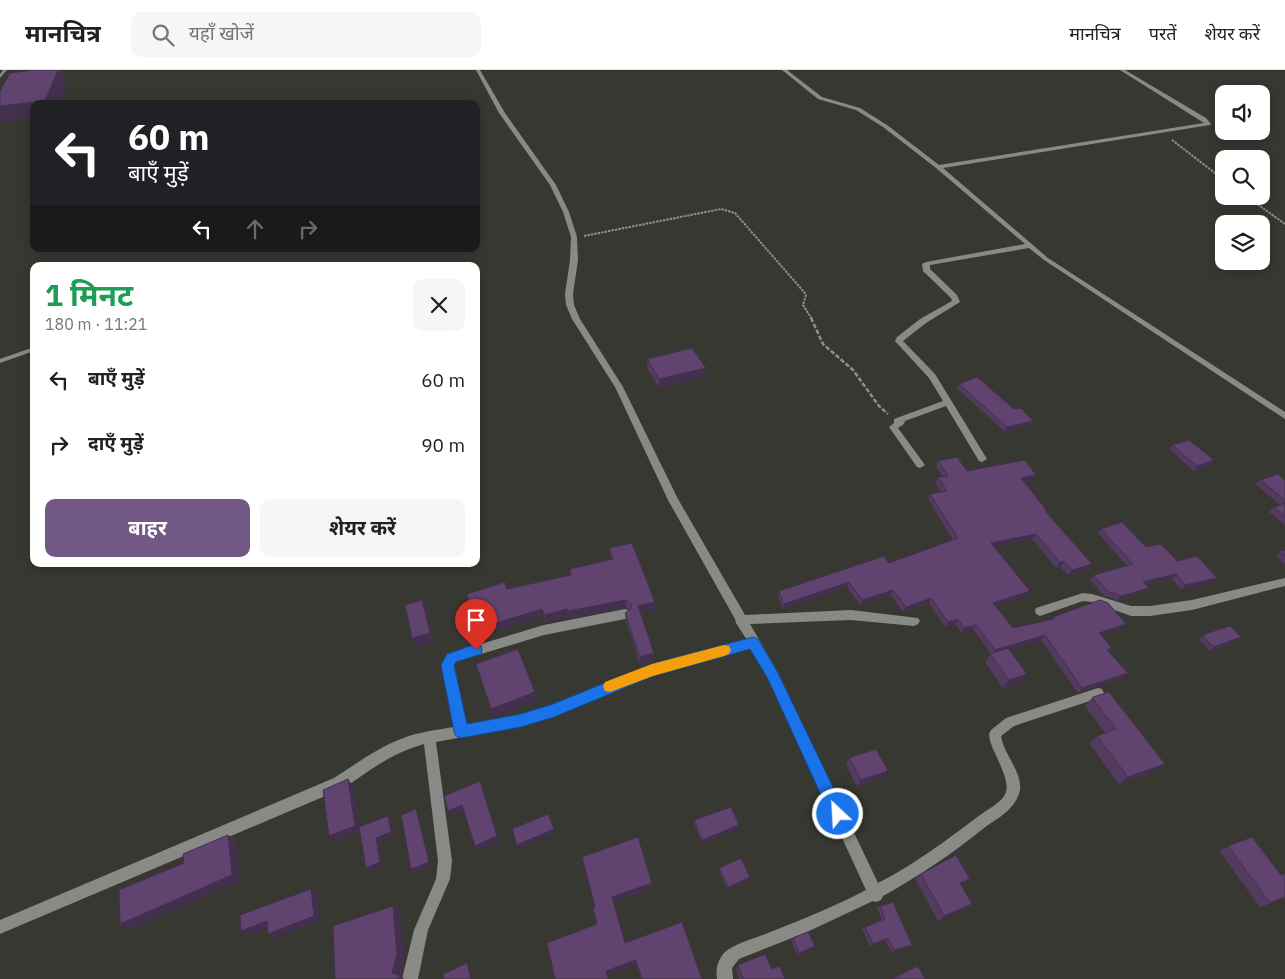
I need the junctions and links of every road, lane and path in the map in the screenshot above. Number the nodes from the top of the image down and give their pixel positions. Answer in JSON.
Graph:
{"nodes":[{"id":1,"x":5,"y":70,"type":"edge"},
{"id":2,"x":478,"y":70,"type":"edge"},
{"id":3,"x":784,"y":70,"type":"edge"},
{"id":4,"x":1122,"y":70,"type":"edge"},
{"id":5,"x":0,"y":77,"type":"edge"},
{"id":6,"x":1161,"y":132,"type":"junction"},
{"id":7,"x":938,"y":167,"type":"junction"},
{"id":8,"x":1215,"y":173,"type":"edge"},
{"id":9,"x":1259,"y":205,"type":"edge"},
{"id":10,"x":1285,"y":224,"type":"edge"},
{"id":11,"x":574,"y":237,"type":"junction"},
{"id":12,"x":1028,"y":246,"type":"junction"},
{"id":13,"x":30,"y":350,"type":"edge"},
{"id":14,"x":0,"y":361,"type":"edge"},
{"id":15,"x":948,"y":402,"type":"junction"},
{"id":16,"x":1285,"y":416,"type":"edge"},
{"id":17,"x":900,"y":422,"type":"junction"},
{"id":18,"x":982,"y":459,"type":"dead end"},
{"id":19,"x":920,"y":465,"type":"dead end"},
{"id":20,"x":1285,"y":582,"type":"edge"},
{"id":21,"x":1040,"y":611,"type":"dead end"},
{"id":22,"x":625,"y":614,"type":"edge"},
{"id":23,"x":740,"y":620,"type":"junction"},
{"id":24,"x":914,"y":621,"type":"dead end"},
{"id":25,"x":753,"y":642,"type":"junction"},
{"id":26,"x":1098,"y":693,"type":"edge"},
{"id":27,"x":461,"y":731,"type":"junction"},
{"id":28,"x":430,"y":737,"type":"junction"},
{"id":29,"x":876,"y":895,"type":"junction"},
{"id":30,"x":0,"y":927,"type":"edge"},
{"id":31,"x":410,"y":979,"type":"edge"},
{"id":32,"x":725,"y":979,"type":"edge"}],
"edges":[{"from":1,"to":5,"type":"street"},
{"from":2,"to":11,"type":"street"},
{"from":3,"to":7,"type":"street"},
{"from":4,"to":6,"type":"street"},
{"from":6,"to":7,"type":"street"},
{"from":6,"to":8,"type":"path"},
{"from":7,"to":12,"type":"street"},
{"from":9,"to":10,"type":"path"},
{"from":11,"to":17,"type":"path"},
{"from":11,"to":23,"type":"street"},
{"from":12,"to":15,"type":"street"},
{"from":12,"to":16,"type":"street"},
{"from":13,"to":14,"type":"lane"},
{"from":15,"to":17,"type":"street"},
{"from":15,"to":18,"type":"street"},
{"from":17,"to":19,"type":"street"},
{"from":20,"to":21,"type":"street"},
{"from":22,"to":27,"type":"street"},
{"from":23,"to":24,"type":"street"},
{"from":23,"to":25,"type":"street"},
{"from":25,"to":27,"type":"street"},
{"from":25,"to":29,"type":"street"},
{"from":26,"to":29,"type":"street"},
{"from":27,"to":28,"type":"street"},
{"from":28,"to":30,"type":"street"},
{"from":28,"to":31,"type":"street"},
{"from":29,"to":32,"type":"street"}]}
